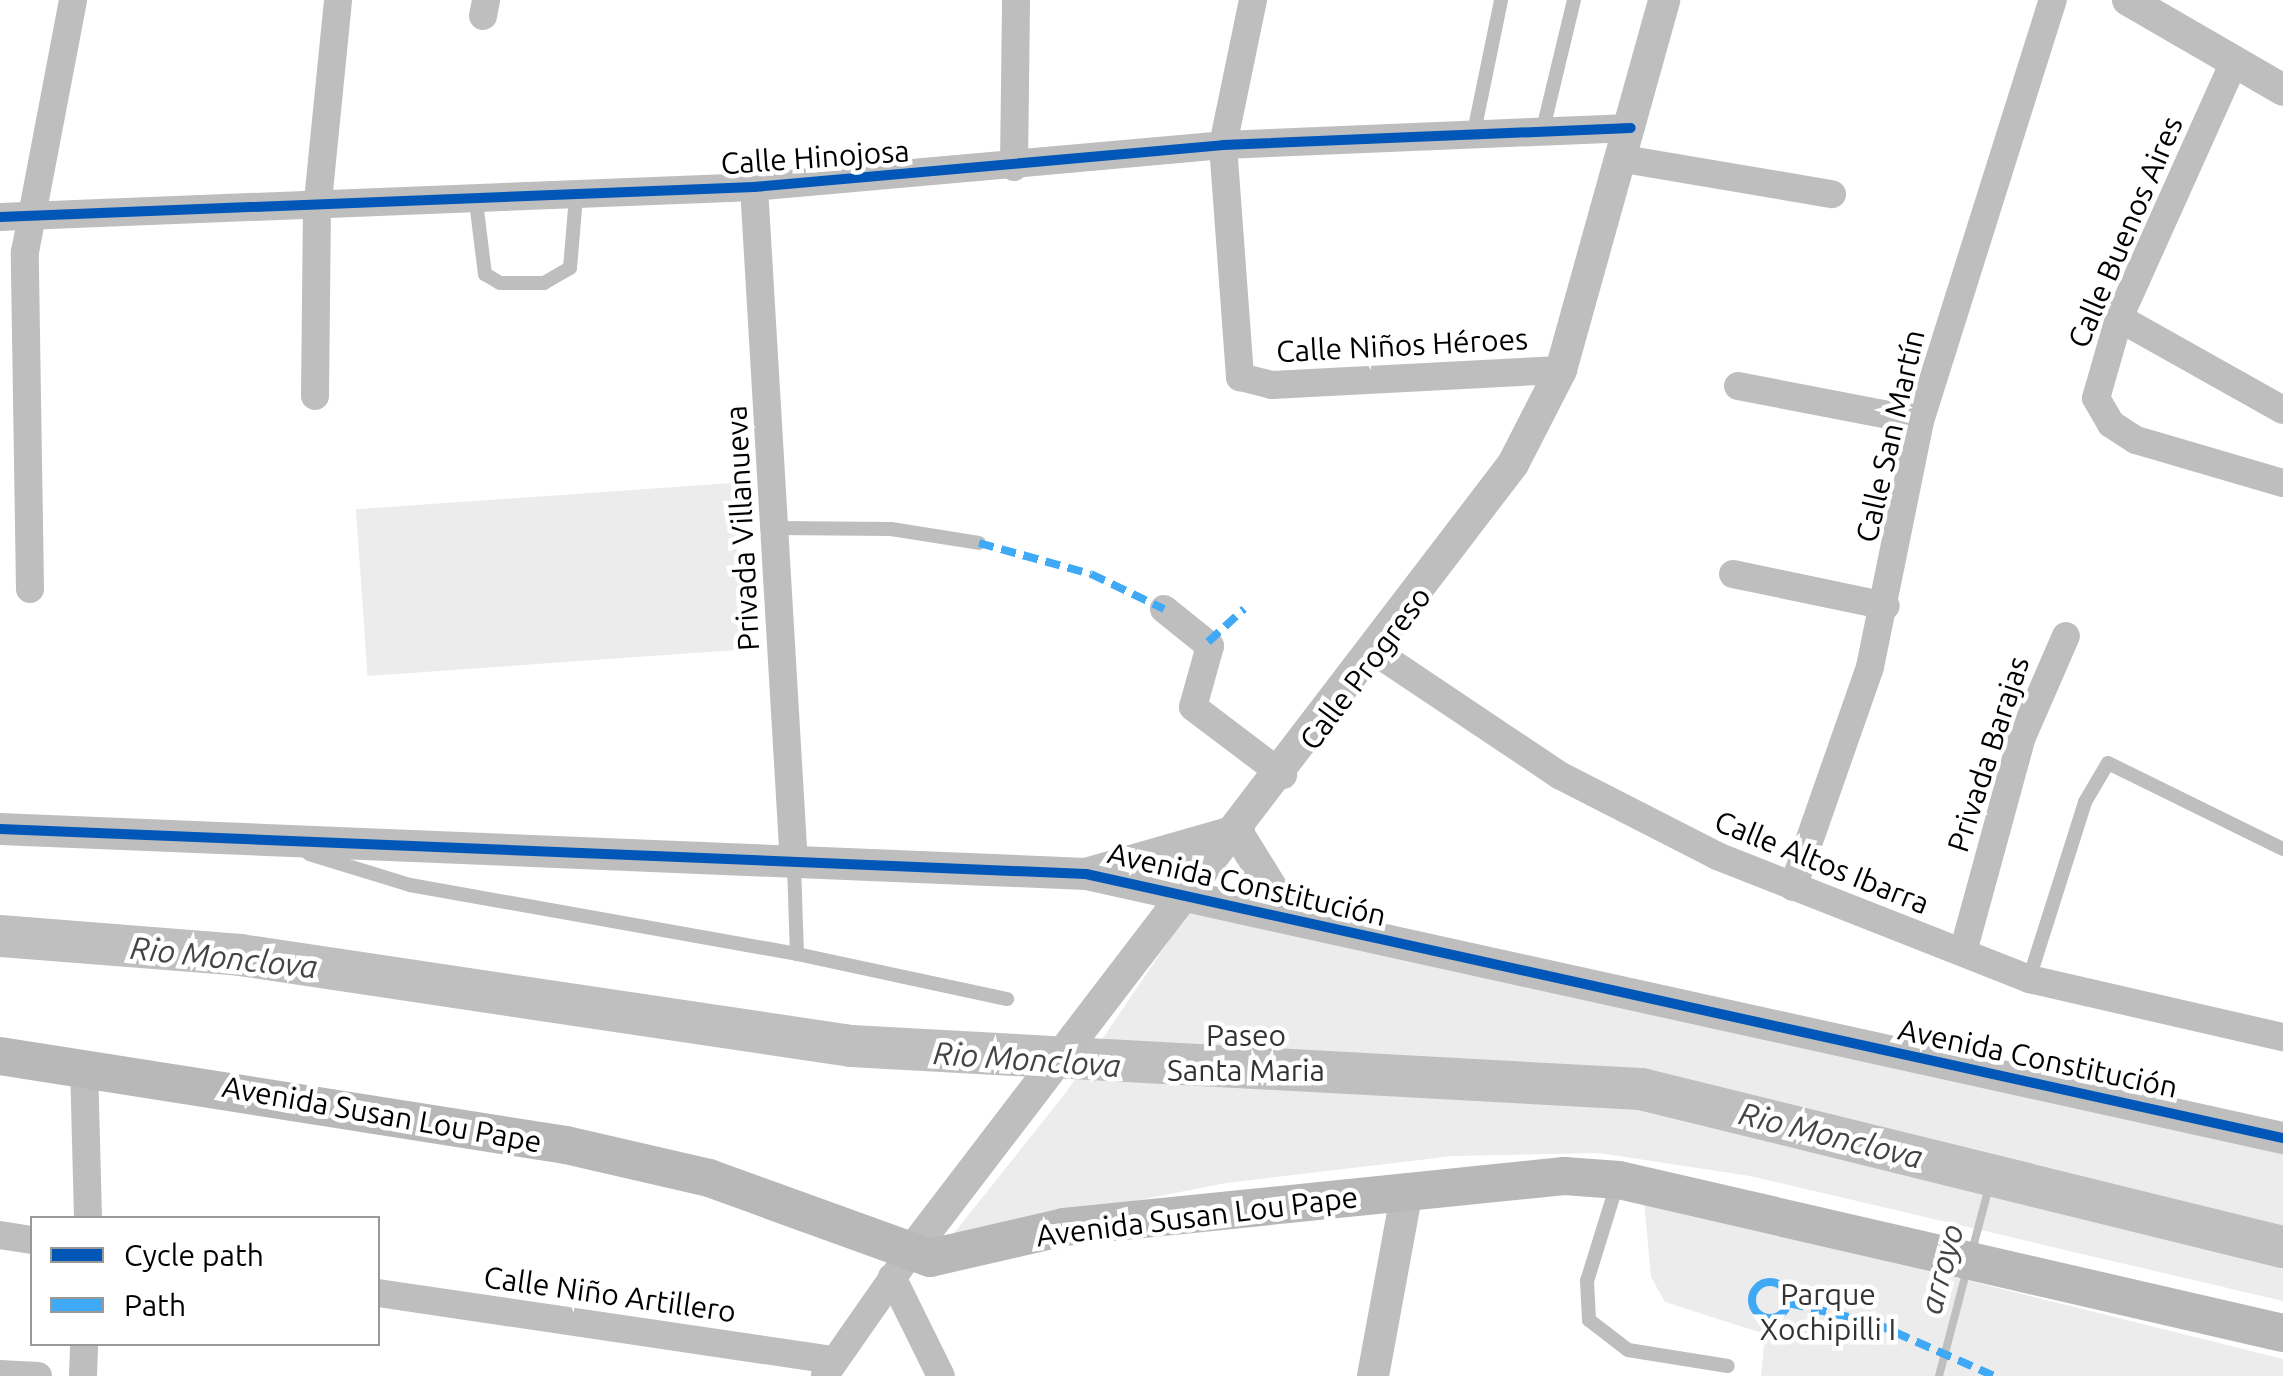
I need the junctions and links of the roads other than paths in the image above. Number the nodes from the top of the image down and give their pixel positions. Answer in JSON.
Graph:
{"nodes":[{"id":1,"x":73,"y":0,"type":"edge"},
{"id":2,"x":338,"y":0,"type":"edge"},
{"id":3,"x":1016,"y":0,"type":"edge"},
{"id":4,"x":1253,"y":0,"type":"edge"},
{"id":5,"x":1501,"y":0,"type":"edge"},
{"id":6,"x":1574,"y":0,"type":"edge"},
{"id":7,"x":1664,"y":0,"type":"edge"},
{"id":8,"x":2053,"y":0,"type":"edge"},
{"id":9,"x":2128,"y":0,"type":"edge"},
{"id":10,"x":2234,"y":62,"type":"junction"},
{"id":11,"x":2283,"y":90,"type":"edge"},
{"id":12,"x":1543,"y":129,"type":"junction"},
{"id":13,"x":1474,"y":132,"type":"junction"},
{"id":14,"x":1628,"y":144,"type":"junction"},
{"id":15,"x":1223,"y":145,"type":"junction"},
{"id":16,"x":1014,"y":167,"type":"junction"},
{"id":17,"x":754,"y":187,"type":"junction"},
{"id":18,"x":1832,"y":194,"type":"dead end"},
{"id":19,"x":576,"y":196,"type":"junction"},
{"id":20,"x":476,"y":202,"type":"junction"},
{"id":21,"x":317,"y":210,"type":"junction"},
{"id":22,"x":14,"y":217,"type":"edge"},
{"id":23,"x":2120,"y":318,"type":"junction"},
{"id":24,"x":1561,"y":370,"type":"junction"},
{"id":25,"x":1738,"y":386,"type":"dead end"},
{"id":26,"x":315,"y":396,"type":"dead end"},
{"id":27,"x":2283,"y":410,"type":"edge"},
{"id":28,"x":1920,"y":421,"type":"junction"},
{"id":29,"x":2283,"y":482,"type":"edge"},
{"id":30,"x":775,"y":528,"type":"junction"},
{"id":31,"x":979,"y":543,"type":"dead end"},
{"id":32,"x":1733,"y":574,"type":"dead end"},
{"id":33,"x":30,"y":589,"type":"dead end"},
{"id":34,"x":1886,"y":606,"type":"junction"},
{"id":35,"x":1164,"y":609,"type":"dead end"},
{"id":36,"x":2066,"y":636,"type":"dead end"},
{"id":37,"x":1377,"y":653,"type":"junction"},
{"id":38,"x":1283,"y":775,"type":"junction"},
{"id":39,"x":0,"y":829,"type":"edge"},
{"id":40,"x":1238,"y":831,"type":"junction"},
{"id":41,"x":287,"y":848,"type":"junction"},
{"id":42,"x":2283,"y":849,"type":"edge"},
{"id":43,"x":794,"y":865,"type":"junction"},
{"id":44,"x":1086,"y":874,"type":"junction"},
{"id":45,"x":1793,"y":887,"type":"junction"},
{"id":46,"x":1185,"y":896,"type":"junction"},
{"id":47,"x":1290,"y":919,"type":"junction"},
{"id":48,"x":1963,"y":952,"type":"junction"},
{"id":49,"x":797,"y":954,"type":"junction"},
{"id":50,"x":2029,"y":979,"type":"junction"},
{"id":51,"x":1007,"y":999,"type":"dead end"},
{"id":52,"x":2283,"y":1037,"type":"edge"},
{"id":53,"x":0,"y":1056,"type":"edge"},
{"id":54,"x":84,"y":1065,"type":"junction"},
{"id":55,"x":2283,"y":1137,"type":"edge"},
{"id":56,"x":1619,"y":1180,"type":"junction"},
{"id":57,"x":1407,"y":1190,"type":"junction"},
{"id":58,"x":88,"y":1216,"type":"edge"},
{"id":59,"x":0,"y":1235,"type":"edge"},
{"id":60,"x":30,"y":1240,"type":"edge"},
{"id":61,"x":911,"y":1251,"type":"junction"},
{"id":62,"x":380,"y":1293,"type":"edge"},
{"id":63,"x":2283,"y":1333,"type":"edge"},
{"id":64,"x":84,"y":1346,"type":"edge"},
{"id":65,"x":1728,"y":1366,"type":"dead end"},
{"id":66,"x":828,"y":1368,"type":"edge"},
{"id":67,"x":0,"y":1374,"type":"edge"},
{"id":68,"x":38,"y":1376,"type":"edge"},
{"id":69,"x":83,"y":1376,"type":"edge"},
{"id":70,"x":940,"y":1376,"type":"edge"},
{"id":71,"x":1373,"y":1376,"type":"edge"}],
"edges":[{"from":1,"to":22,"type":"street"},
{"from":2,"to":21,"type":"street"},
{"from":3,"to":16,"type":"street"},
{"from":4,"to":15,"type":"street"},
{"from":5,"to":13,"type":"lane"},
{"from":6,"to":12,"type":"lane"},
{"from":7,"to":14,"type":"street","name":"Calle Progreso"},
{"from":8,"to":28,"type":"street","name":"Calle San Martín"},
{"from":9,"to":10,"type":"street"},
{"from":10,"to":11,"type":"street"},
{"from":10,"to":23,"type":"street","name":"Calle Buenos Aires"},
{"from":12,"to":13,"type":"street","name":"Calle Hinojosa"},
{"from":12,"to":14,"type":"street","name":"Calle Hinojosa"},
{"from":13,"to":15,"type":"street","name":"Calle Hinojosa"},
{"from":14,"to":18,"type":"street","name":"Calle Hinojosa"},
{"from":14,"to":24,"type":"street","name":"Calle Progreso"},
{"from":15,"to":16,"type":"street","name":"Calle Hinojosa"},
{"from":15,"to":24,"type":"street","name":"Calle Niños Héroes"},
{"from":16,"to":17,"type":"street","name":"Calle Hinojosa"},
{"from":17,"to":19,"type":"street","name":"Calle Hinojosa"},
{"from":17,"to":30,"type":"street","name":"Privada Villanueva"},
{"from":19,"to":20,"type":"street","name":"Calle Hinojosa"},
{"from":19,"to":20,"type":"lane"},
{"from":20,"to":21,"type":"street","name":"Calle Hinojosa"},
{"from":21,"to":22,"type":"street","name":"Calle Hinojosa"},
{"from":21,"to":26,"type":"street"},
{"from":22,"to":33,"type":"street"},
{"from":23,"to":27,"type":"street"},
{"from":23,"to":29,"type":"street","name":"Calle Buenos Aires"},
{"from":24,"to":37,"type":"street","name":"Calle Progreso"},
{"from":25,"to":28,"type":"street"},
{"from":28,"to":34,"type":"street","name":"Calle San Martín"},
{"from":30,"to":31,"type":"lane"},
{"from":30,"to":43,"type":"street","name":"Privada Villanueva"},
{"from":32,"to":34,"type":"street"},
{"from":34,"to":45,"type":"street","name":"Calle San Martín"},
{"from":35,"to":38,"type":"street"},
{"from":36,"to":48,"type":"street","name":"Privada Barajas"},
{"from":37,"to":38,"type":"street","name":"Calle Progreso"},
{"from":37,"to":45,"type":"street","name":"Calle Altos Ibarra"},
{"from":38,"to":40,"type":"street","name":"Calle Progreso"},
{"from":39,"to":41,"type":"street","name":"Avenida Constitución"},
{"from":40,"to":44,"type":"street"},
{"from":40,"to":46,"type":"street","name":"Calle Progreso"},
{"from":40,"to":47,"type":"street"},
{"from":41,"to":43,"type":"street","name":"Avenida Constitución"},
{"from":41,"to":49,"type":"lane"},
{"from":42,"to":50,"type":"lane"},
{"from":43,"to":44,"type":"street","name":"Avenida Constitución"},
{"from":43,"to":49,"type":"lane"},
{"from":44,"to":46,"type":"street","name":"Avenida Constitución"},
{"from":45,"to":48,"type":"street","name":"Calle Altos Ibarra"},
{"from":46,"to":47,"type":"street","name":"Avenida Constitución"},
{"from":46,"to":61,"type":"street","name":"Calle Progreso"},
{"from":47,"to":55,"type":"street","name":"Avenida Constitución"},
{"from":48,"to":50,"type":"street","name":"Calle Altos Ibarra"},
{"from":49,"to":51,"type":"lane"},
{"from":50,"to":52,"type":"street","name":"Calle Altos Ibarra"},
{"from":53,"to":54,"type":"main road","name":"Avenida Susan Lou Pape"},
{"from":54,"to":58,"type":"street"},
{"from":54,"to":61,"type":"main road","name":"Avenida Susan Lou Pape"},
{"from":56,"to":57,"type":"main road","name":"Avenida Susan Lou Pape"},
{"from":56,"to":63,"type":"main road","name":"Avenida Susan Lou Pape"},
{"from":56,"to":65,"type":"lane"},
{"from":57,"to":61,"type":"main road","name":"Avenida Susan Lou Pape"},
{"from":57,"to":71,"type":"street"},
{"from":59,"to":60,"type":"street"},
{"from":61,"to":66,"type":"street"},
{"from":61,"to":70,"type":"street"},
{"from":62,"to":66,"type":"street","name":"Calle Niño Artillero"},
{"from":64,"to":69,"type":"street"},
{"from":67,"to":68,"type":"street"}]}
